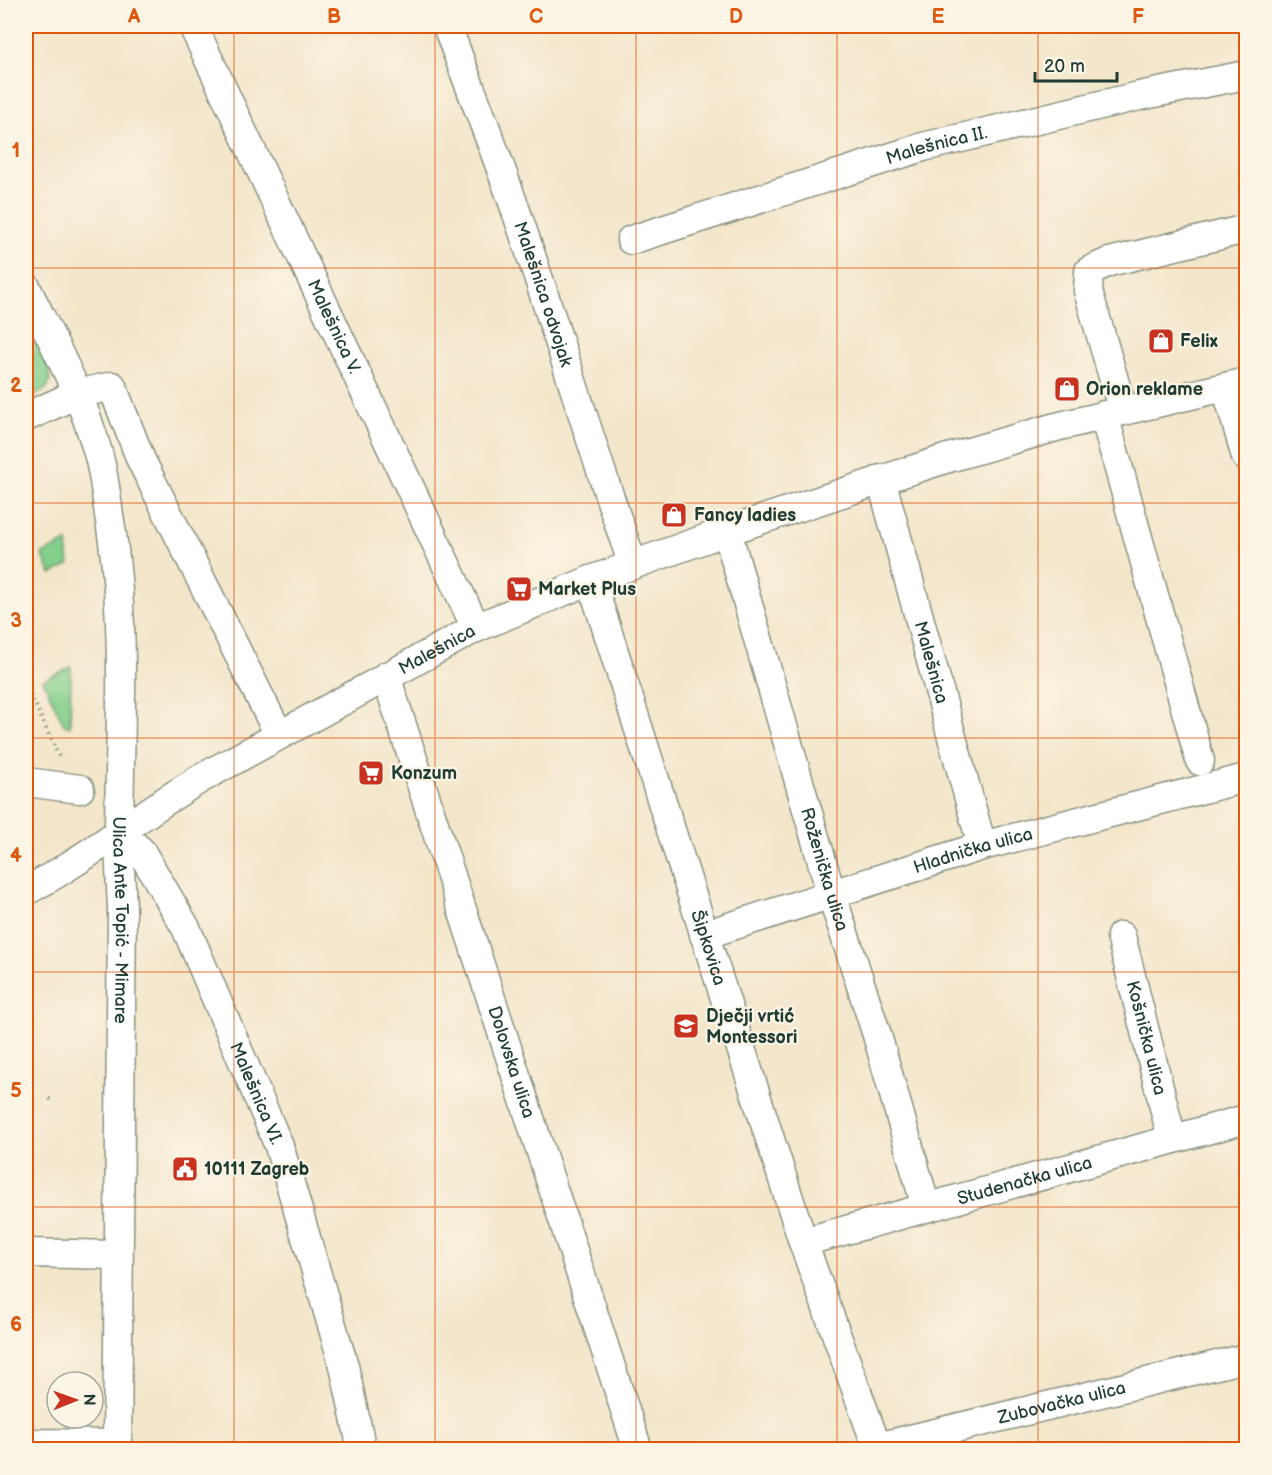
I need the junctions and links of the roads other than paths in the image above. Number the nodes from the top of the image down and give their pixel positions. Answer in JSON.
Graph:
{"nodes":[{"id":1,"x":193,"y":26,"type":"edge"},
{"id":2,"x":447,"y":26,"type":"edge"},
{"id":3,"x":1246,"y":75,"type":"edge"},
{"id":4,"x":1246,"y":229,"type":"edge"},
{"id":5,"x":631,"y":240,"type":"dead end"},
{"id":6,"x":26,"y":287,"type":"edge"},
{"id":7,"x":1236,"y":384,"type":"edge"},
{"id":8,"x":77,"y":393,"type":"junction"},
{"id":9,"x":1113,"y":413,"type":"junction"},
{"id":10,"x":26,"y":417,"type":"edge"},
{"id":11,"x":1246,"y":458,"type":"edge"},
{"id":12,"x":881,"y":479,"type":"junction"},
{"id":13,"x":727,"y":531,"type":"junction"},
{"id":14,"x":633,"y":565,"type":"junction"},
{"id":15,"x":591,"y":580,"type":"junction"},
{"id":16,"x":477,"y":627,"type":"junction"},
{"id":17,"x":386,"y":676,"type":"junction"},
{"id":18,"x":279,"y":735,"type":"junction"},
{"id":19,"x":1200,"y":761,"type":"dead end"},
{"id":20,"x":1246,"y":777,"type":"edge"},
{"id":21,"x":26,"y":782,"type":"edge"},
{"id":22,"x":80,"y":789,"type":"road end"},
{"id":23,"x":119,"y":832,"type":"junction"},
{"id":24,"x":982,"y":846,"type":"junction"},
{"id":25,"x":26,"y":891,"type":"edge"},
{"id":26,"x":831,"y":893,"type":"junction"},
{"id":27,"x":704,"y":935,"type":"junction"},
{"id":28,"x":1121,"y":936,"type":"dead end"},
{"id":29,"x":1246,"y":1119,"type":"edge"},
{"id":30,"x":1172,"y":1139,"type":"junction"},
{"id":31,"x":926,"y":1207,"type":"junction"},
{"id":32,"x":803,"y":1242,"type":"junction"},
{"id":33,"x":26,"y":1253,"type":"edge"},
{"id":34,"x":118,"y":1263,"type":"junction"},
{"id":35,"x":26,"y":1270,"type":"edge"},
{"id":36,"x":1246,"y":1358,"type":"edge"},
{"id":37,"x":26,"y":1443,"type":"edge"},
{"id":38,"x":117,"y":1447,"type":"edge"},
{"id":39,"x":877,"y":1448,"type":"edge"},
{"id":40,"x":362,"y":1449,"type":"edge"},
{"id":41,"x":638,"y":1449,"type":"edge"}],
"edges":[{"from":1,"to":16,"type":"street","name":"Malešnica V."},
{"from":2,"to":14,"type":"street","name":"Malešnica odvojak"},
{"from":3,"to":5,"type":"street","name":"Malešnica II."},
{"from":4,"to":9,"type":"street"},
{"from":6,"to":8,"type":"street","name":"Ulica Ante Topić - Mimare"},
{"from":7,"to":9,"type":"street","name":"Malešnica"},
{"from":7,"to":11,"type":"street"},
{"from":8,"to":10,"type":"street"},
{"from":8,"to":18,"type":"street"},
{"from":8,"to":23,"type":"street","name":"Ulica Ante Topić - Mimare"},
{"from":9,"to":12,"type":"street","name":"Malešnica"},
{"from":9,"to":19,"type":"street"},
{"from":12,"to":13,"type":"street","name":"Malešnica"},
{"from":12,"to":24,"type":"street","name":"Malešnica"},
{"from":13,"to":14,"type":"street","name":"Malešnica"},
{"from":13,"to":26,"type":"street","name":"Roženička ulica"},
{"from":14,"to":15,"type":"street","name":"Malešnica"},
{"from":15,"to":16,"type":"street","name":"Malešnica"},
{"from":15,"to":27,"type":"street","name":"Šipkovica"},
{"from":16,"to":17,"type":"street","name":"Malešnica"},
{"from":17,"to":18,"type":"street","name":"Malešnica"},
{"from":17,"to":41,"type":"street","name":"Dolovska ulica"},
{"from":18,"to":23,"type":"street","name":"Malešnica"},
{"from":20,"to":24,"type":"street","name":"Hladnička ulica"},
{"from":21,"to":22,"type":"street"},
{"from":23,"to":25,"type":"street","name":"Malešnica"},
{"from":23,"to":34,"type":"street","name":"Ulica Ante Topić - Mimare"},
{"from":23,"to":40,"type":"street","name":"Malešnica VI."},
{"from":24,"to":26,"type":"street","name":"Hladnička ulica"},
{"from":26,"to":27,"type":"street","name":"Hladnička ulica"},
{"from":26,"to":31,"type":"street","name":"Roženička ulica"},
{"from":27,"to":32,"type":"street","name":"Šipkovica"},
{"from":28,"to":30,"type":"street","name":"Košnička ulica"},
{"from":29,"to":30,"type":"street","name":"Studenačka ulica"},
{"from":30,"to":31,"type":"street","name":"Studenačka ulica"},
{"from":31,"to":32,"type":"street","name":"Studenačka ulica"},
{"from":32,"to":39,"type":"street","name":"Šipkovica"},
{"from":33,"to":34,"type":"street"},
{"from":34,"to":35,"type":"street"},
{"from":34,"to":38,"type":"street","name":"Ulica Ante Topić - Mimare"},
{"from":36,"to":39,"type":"street","name":"Zubovačka ulica"},
{"from":37,"to":38,"type":"street"}]}
